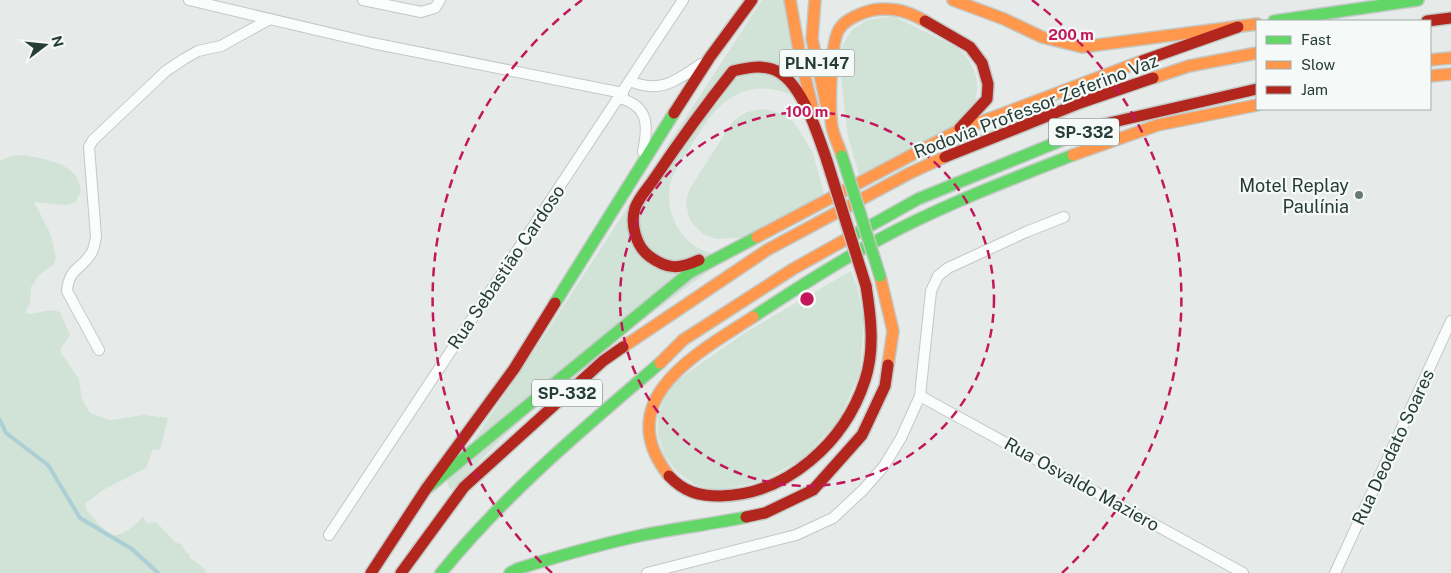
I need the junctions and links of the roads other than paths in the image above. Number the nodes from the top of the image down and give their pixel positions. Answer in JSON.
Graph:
{"nodes":[{"id":1,"x":189,"y":0,"type":"edge"},
{"id":2,"x":363,"y":0,"type":"edge"},
{"id":3,"x":683,"y":0,"type":"edge"},
{"id":4,"x":752,"y":0,"type":"edge"},
{"id":5,"x":790,"y":0,"type":"edge"},
{"id":6,"x":815,"y":0,"type":"edge"},
{"id":7,"x":952,"y":0,"type":"edge"},
{"id":8,"x":1418,"y":0,"type":"edge"},
{"id":9,"x":437,"y":4,"type":"edge"},
{"id":10,"x":1451,"y":18,"type":"edge"},
{"id":11,"x":270,"y":19,"type":"junction"},
{"id":12,"x":1281,"y":20,"type":"edge"},
{"id":13,"x":1431,"y":20,"type":"edge"},
{"id":14,"x":1256,"y":24,"type":"edge"},
{"id":15,"x":1238,"y":27,"type":"junction"},
{"id":16,"x":1256,"y":53,"type":"edge"},
{"id":17,"x":710,"y":57,"type":"junction"},
{"id":18,"x":1451,"y":58,"type":"edge"},
{"id":19,"x":1431,"y":60,"type":"edge"},
{"id":20,"x":1451,"y":76,"type":"edge"},
{"id":21,"x":1431,"y":77,"type":"edge"},
{"id":22,"x":630,"y":81,"type":"junction"},
{"id":23,"x":1256,"y":89,"type":"edge"},
{"id":24,"x":621,"y":95,"type":"junction"},
{"id":25,"x":1256,"y":105,"type":"edge"},
{"id":26,"x":832,"y":126,"type":"junction"},
{"id":27,"x":957,"y":131,"type":"junction"},
{"id":28,"x":821,"y":143,"type":"junction"},
{"id":29,"x":640,"y":166,"type":"junction"},
{"id":30,"x":1064,"y":217,"type":"dead end"},
{"id":31,"x":747,"y":242,"type":"junction"},
{"id":32,"x":856,"y":253,"type":"edge"},
{"id":33,"x":856,"y":253,"type":"edge"},
{"id":34,"x":856,"y":253,"type":"edge"},
{"id":35,"x":856,"y":253,"type":"edge"},
{"id":36,"x":1451,"y":321,"type":"edge"},
{"id":37,"x":99,"y":350,"type":"dead end"},
{"id":38,"x":920,"y":396,"type":"junction"},
{"id":39,"x":426,"y":489,"type":"junction"},
{"id":40,"x":329,"y":535,"type":"dead end"},
{"id":41,"x":371,"y":573,"type":"edge"},
{"id":42,"x":401,"y":573,"type":"edge"},
{"id":43,"x":441,"y":573,"type":"edge"},
{"id":44,"x":510,"y":573,"type":"edge"},
{"id":45,"x":647,"y":573,"type":"edge"},
{"id":46,"x":1243,"y":573,"type":"edge"},
{"id":47,"x":1335,"y":573,"type":"edge"}],
"edges":[{"from":1,"to":11,"type":"street"},
{"from":2,"to":9,"type":"street"},
{"from":3,"to":22,"type":"street","name":"Rua Sebastião Cardoso"},
{"from":4,"to":17,"type":"main road"},
{"from":5,"to":28,"type":"main road"},
{"from":6,"to":26,"type":"main road","number":"PLN-147"},
{"from":7,"to":15,"type":"main road"},
{"from":8,"to":12,"type":"main road"},
{"from":10,"to":13,"type":"main road"},
{"from":11,"to":24,"type":"street"},
{"from":11,"to":37,"type":"street"},
{"from":14,"to":15,"type":"main road"},
{"from":15,"to":27,"type":"main road"},
{"from":16,"to":42,"type":"main road","name":"Rodovia Professor Zeferino Vaz","number":"SP-332"},
{"from":17,"to":22,"type":"street"},
{"from":17,"to":29,"type":"main road"},
{"from":18,"to":19,"type":"main road"},
{"from":20,"to":21,"type":"main road"},
{"from":22,"to":24,"type":"street","name":"Rua Sebastião Cardoso"},
{"from":23,"to":43,"type":"main road","number":"SP-332"},
{"from":24,"to":29,"type":"street"},
{"from":24,"to":40,"type":"street","name":"Rua Sebastião Cardoso"},
{"from":25,"to":35,"type":"main road","bridge":true},
{"from":26,"to":27,"type":"main road"},
{"from":26,"to":44,"type":"main road","bridge":true},
{"from":27,"to":31,"type":"main road"},
{"from":28,"to":31,"type":"main road"},
{"from":28,"to":32,"type":"main road","bridge":true},
{"from":29,"to":39,"type":"main road"},
{"from":30,"to":38,"type":"street"},
{"from":31,"to":39,"type":"main road"},
{"from":33,"to":34,"type":"main road","bridge":true},
{"from":36,"to":47,"type":"street","name":"Rua Deodato Soares"},
{"from":38,"to":45,"type":"street"},
{"from":38,"to":46,"type":"street","name":"Rua Osvaldo Maziero"},
{"from":39,"to":41,"type":"main road"}]}
